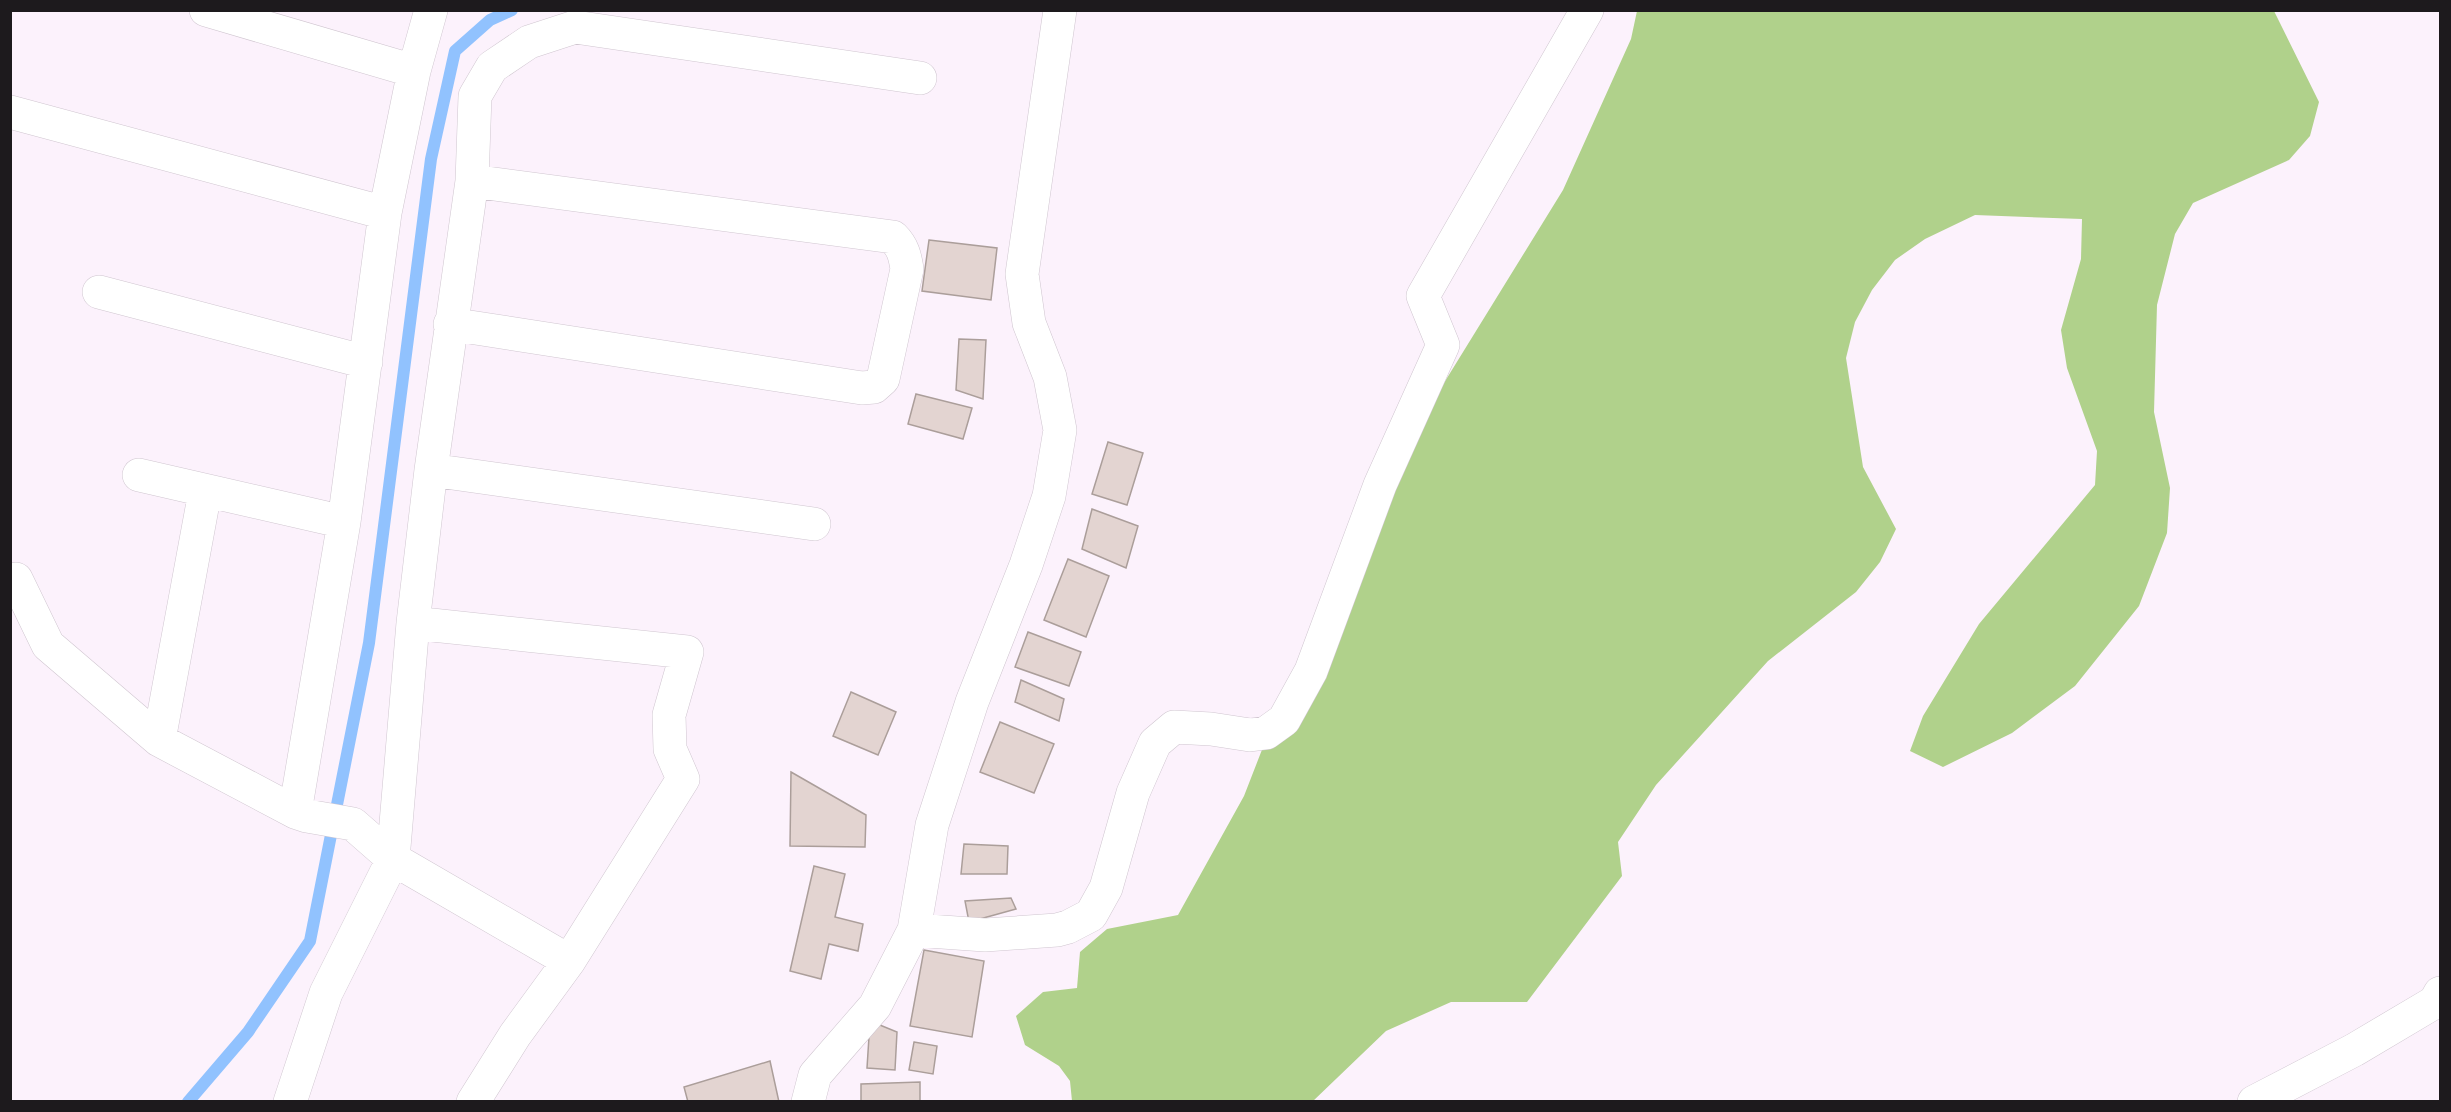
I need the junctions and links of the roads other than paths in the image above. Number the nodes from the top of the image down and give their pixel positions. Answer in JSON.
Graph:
{"nodes":[{"id":1,"x":206,"y":10,"type":"edge"},
{"id":2,"x":431,"y":10,"type":"edge"},
{"id":3,"x":1060,"y":10,"type":"edge"},
{"id":4,"x":1587,"y":10,"type":"edge"},
{"id":5,"x":414,"y":71,"type":"junction"},
{"id":6,"x":920,"y":78,"type":"dead end"},
{"id":7,"x":10,"y":112,"type":"edge"},
{"id":8,"x":472,"y":181,"type":"junction"},
{"id":9,"x":385,"y":213,"type":"junction"},
{"id":10,"x":99,"y":292,"type":"dead end"},
{"id":11,"x":450,"y":324,"type":"junction"},
{"id":12,"x":366,"y":362,"type":"junction"},
{"id":13,"x":430,"y":470,"type":"junction"},
{"id":14,"x":139,"y":475,"type":"dead end"},
{"id":15,"x":205,"y":492,"type":"junction"},
{"id":16,"x":344,"y":522,"type":"junction"},
{"id":17,"x":814,"y":524,"type":"dead end"},
{"id":18,"x":16,"y":579,"type":"dead end"},
{"id":19,"x":413,"y":623,"type":"junction"},
{"id":20,"x":159,"y":740,"type":"junction"},
{"id":21,"x":301,"y":814,"type":"junction"},
{"id":22,"x":393,"y":859,"type":"junction"},
{"id":23,"x":914,"y":930,"type":"junction"},
{"id":24,"x":569,"y":961,"type":"junction"},
{"id":25,"x":2440,"y":993,"type":"edge"},
{"id":26,"x":290,"y":1101,"type":"edge"},
{"id":27,"x":473,"y":1101,"type":"edge"},
{"id":28,"x":808,"y":1101,"type":"edge"},
{"id":29,"x":2254,"y":1101,"type":"edge"}],
"edges":[{"from":1,"to":5,"type":"street"},
{"from":2,"to":5,"type":"street"},
{"from":3,"to":23,"type":"street"},
{"from":4,"to":23,"type":"street"},
{"from":5,"to":9,"type":"street"},
{"from":6,"to":8,"type":"street"},
{"from":7,"to":9,"type":"street"},
{"from":8,"to":11,"type":"street"},
{"from":8,"to":11,"type":"street"},
{"from":9,"to":12,"type":"street"},
{"from":10,"to":12,"type":"street"},
{"from":11,"to":13,"type":"street"},
{"from":12,"to":16,"type":"street"},
{"from":13,"to":17,"type":"street"},
{"from":13,"to":19,"type":"street"},
{"from":14,"to":15,"type":"street"},
{"from":15,"to":16,"type":"street"},
{"from":15,"to":20,"type":"street"},
{"from":16,"to":21,"type":"street"},
{"from":18,"to":20,"type":"street"},
{"from":19,"to":22,"type":"street"},
{"from":19,"to":24,"type":"street"},
{"from":20,"to":21,"type":"street"},
{"from":21,"to":22,"type":"street"},
{"from":22,"to":24,"type":"street"},
{"from":22,"to":26,"type":"street"},
{"from":23,"to":28,"type":"street"},
{"from":24,"to":27,"type":"street"},
{"from":25,"to":29,"type":"street"}]}
